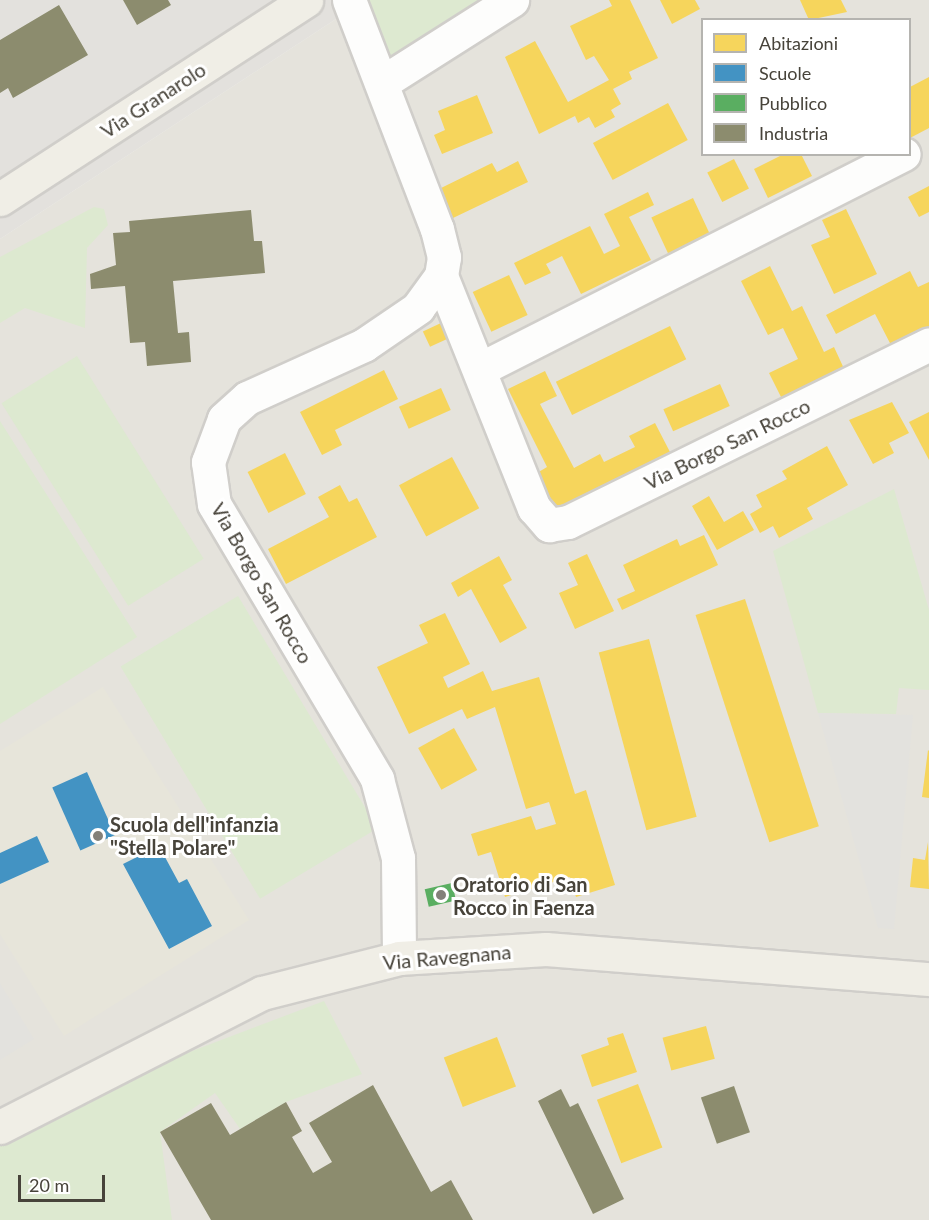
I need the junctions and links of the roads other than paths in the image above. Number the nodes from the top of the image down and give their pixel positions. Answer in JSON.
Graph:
{"nodes":[{"id":1,"x":306,"y":0,"type":"edge"},
{"id":2,"x":349,"y":0,"type":"edge"},
{"id":3,"x":512,"y":0,"type":"edge"},
{"id":4,"x":383,"y":82,"type":"junction"},
{"id":5,"x":929,"y":142,"type":"edge"},
{"id":6,"x":911,"y":151,"type":"edge"},
{"id":7,"x":900,"y":156,"type":"edge"},
{"id":8,"x":6,"y":190,"type":"edge"},
{"id":9,"x":441,"y":276,"type":"junction"},
{"id":10,"x":929,"y":344,"type":"edge"},
{"id":11,"x":480,"y":369,"type":"junction"},
{"id":12,"x":399,"y":958,"type":"junction"},
{"id":13,"x":929,"y":979,"type":"edge"},
{"id":14,"x":0,"y":1127,"type":"edge"}],
"edges":[{"from":1,"to":8,"type":"main road","name":"Via Granarolo"},
{"from":2,"to":4,"type":"street","name":"Via Borgo San Rocco"},
{"from":3,"to":4,"type":"street"},
{"from":4,"to":9,"type":"street","name":"Via Borgo San Rocco"},
{"from":5,"to":6,"type":"street"},
{"from":7,"to":11,"type":"street"},
{"from":9,"to":11,"type":"street","name":"Via Borgo San Rocco"},
{"from":9,"to":12,"type":"street","name":"Via Borgo San Rocco"},
{"from":10,"to":11,"type":"street","name":"Via Borgo San Rocco"},
{"from":12,"to":13,"type":"main road","name":"Via Ravegnana"},
{"from":12,"to":14,"type":"main road","name":"Via Ravegnana"}]}
